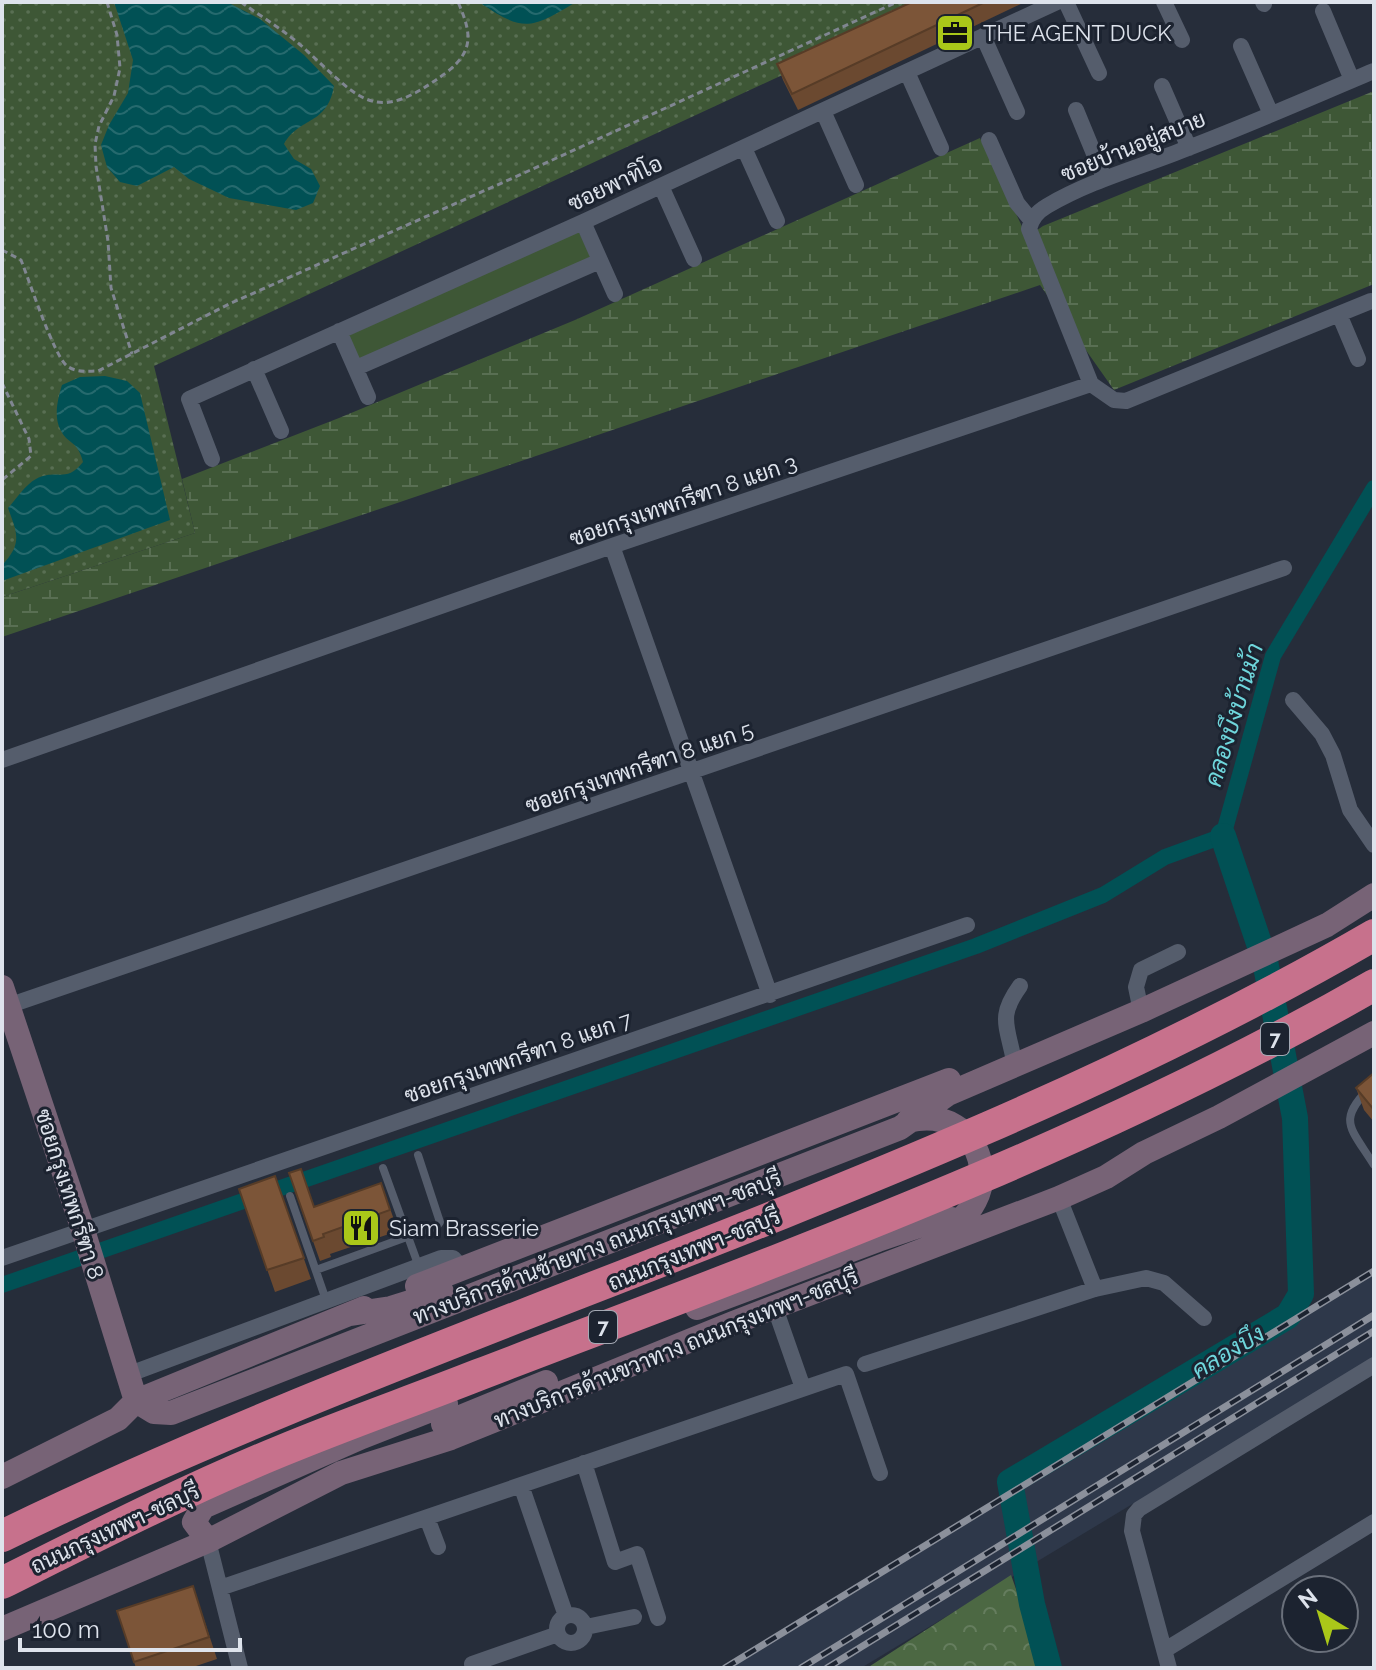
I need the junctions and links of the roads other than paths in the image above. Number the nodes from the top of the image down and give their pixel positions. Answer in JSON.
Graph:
{"nodes":[{"id":1,"x":1057,"y":2,"type":"edge"},
{"id":2,"x":1066,"y":2,"type":"edge"},
{"id":3,"x":1164,"y":2,"type":"edge"},
{"id":4,"x":1323,"y":11,"type":"dead end"},
{"id":5,"x":983,"y":36,"type":"junction"},
{"id":6,"x":1182,"y":40,"type":"dead end"},
{"id":7,"x":1241,"y":46,"type":"dead end"},
{"id":8,"x":1374,"y":71,"type":"edge"},
{"id":9,"x":907,"y":72,"type":"junction"},
{"id":10,"x":1099,"y":73,"type":"dead end"},
{"id":11,"x":1352,"y":80,"type":"junction"},
{"id":12,"x":1162,"y":86,"type":"dead end"},
{"id":13,"x":1076,"y":110,"type":"dead end"},
{"id":14,"x":823,"y":111,"type":"junction"},
{"id":15,"x":1017,"y":112,"type":"dead end"},
{"id":16,"x":1271,"y":114,"type":"junction"},
{"id":17,"x":989,"y":140,"type":"dead end"},
{"id":18,"x":744,"y":148,"type":"junction"},
{"id":19,"x":941,"y":148,"type":"dead end"},
{"id":20,"x":1189,"y":148,"type":"junction"},
{"id":21,"x":1104,"y":178,"type":"junction"},
{"id":22,"x":856,"y":185,"type":"dead end"},
{"id":23,"x":661,"y":186,"type":"junction"},
{"id":24,"x":1031,"y":220,"type":"junction"},
{"id":25,"x":777,"y":221,"type":"dead end"},
{"id":26,"x":583,"y":222,"type":"junction"},
{"id":27,"x":694,"y":259,"type":"dead end"},
{"id":28,"x":600,"y":261,"type":"junction"},
{"id":29,"x":615,"y":294,"type":"dead end"},
{"id":30,"x":1371,"y":301,"type":"dead end"},
{"id":31,"x":1339,"y":314,"type":"junction"},
{"id":32,"x":339,"y":331,"type":"junction"},
{"id":33,"x":1358,"y":359,"type":"dead end"},
{"id":34,"x":356,"y":368,"type":"junction"},
{"id":35,"x":254,"y":369,"type":"junction"},
{"id":36,"x":1091,"y":384,"type":"junction"},
{"id":37,"x":368,"y":397,"type":"dead end"},
{"id":38,"x":281,"y":431,"type":"dead end"},
{"id":39,"x":212,"y":459,"type":"dead end"},
{"id":40,"x":612,"y":546,"type":"junction"},
{"id":41,"x":1284,"y":568,"type":"dead end"},
{"id":42,"x":1293,"y":700,"type":"dead end"},
{"id":43,"x":2,"y":760,"type":"edge"},
{"id":44,"x":692,"y":772,"type":"junction"},
{"id":45,"x":1372,"y":840,"type":"edge"},
{"id":46,"x":1374,"y":895,"type":"edge"},
{"id":47,"x":967,"y":925,"type":"dead end"},
{"id":48,"x":1374,"y":935,"type":"edge"},
{"id":49,"x":1178,"y":952,"type":"dead end"},
{"id":50,"x":1374,"y":985,"type":"edge"},
{"id":51,"x":1020,"y":986,"type":"dead end"},
{"id":52,"x":770,"y":995,"type":"junction"},
{"id":53,"x":4,"y":1000,"type":"edge"},
{"id":54,"x":1141,"y":1011,"type":"junction"},
{"id":55,"x":1374,"y":1033,"type":"edge"},
{"id":56,"x":1051,"y":1049,"type":"junction"},
{"id":57,"x":1013,"y":1056,"type":"junction"},
{"id":58,"x":1374,"y":1083,"type":"edge"},
{"id":59,"x":1144,"y":1153,"type":"junction"},
{"id":60,"x":418,"y":1155,"type":"dead end"},
{"id":61,"x":1374,"y":1165,"type":"edge"},
{"id":62,"x":383,"y":1168,"type":"dead end"},
{"id":63,"x":290,"y":1196,"type":"edge"},
{"id":64,"x":1059,"y":1198,"type":"junction"},
{"id":65,"x":84,"y":1234,"type":"junction"},
{"id":66,"x":409,"y":1237,"type":"junction"},
{"id":67,"x":2,"y":1258,"type":"edge"},
{"id":68,"x":316,"y":1270,"type":"junction"},
{"id":69,"x":422,"y":1274,"type":"junction"},
{"id":70,"x":1095,"y":1289,"type":"junction"},
{"id":71,"x":326,"y":1300,"type":"junction"},
{"id":72,"x":775,"y":1308,"type":"junction"},
{"id":73,"x":351,"y":1314,"type":"junction"},
{"id":74,"x":1204,"y":1318,"type":"dead end"},
{"id":75,"x":293,"y":1337,"type":"junction"},
{"id":76,"x":301,"y":1362,"type":"junction"},
{"id":77,"x":865,"y":1364,"type":"dead end"},
{"id":78,"x":1374,"y":1365,"type":"edge"},
{"id":79,"x":127,"y":1375,"type":"junction"},
{"id":80,"x":803,"y":1388,"type":"junction"},
{"id":81,"x":163,"y":1389,"type":"junction"},
{"id":82,"x":136,"y":1401,"type":"junction"},
{"id":83,"x":188,"y":1407,"type":"junction"},
{"id":84,"x":584,"y":1463,"type":"junction"},
{"id":85,"x":341,"y":1473,"type":"junction"},
{"id":86,"x":880,"y":1473,"type":"dead end"},
{"id":87,"x":2,"y":1477,"type":"edge"},
{"id":88,"x":521,"y":1485,"type":"junction"},
{"id":89,"x":427,"y":1518,"type":"junction"},
{"id":90,"x":1374,"y":1522,"type":"edge"},
{"id":91,"x":2,"y":1536,"type":"edge"},
{"id":92,"x":208,"y":1541,"type":"junction"},
{"id":93,"x":438,"y":1547,"type":"dead end"},
{"id":94,"x":2,"y":1583,"type":"edge"},
{"id":95,"x":220,"y":1588,"type":"junction"},
{"id":96,"x":566,"y":1616,"type":"junction"},
{"id":97,"x":634,"y":1617,"type":"dead end"},
{"id":98,"x":658,"y":1618,"type":"dead end"},
{"id":99,"x":586,"y":1627,"type":"junction"},
{"id":100,"x":2,"y":1629,"type":"edge"},
{"id":101,"x":558,"y":1634,"type":"junction"},
{"id":102,"x":1165,"y":1650,"type":"junction"},
{"id":103,"x":472,"y":1664,"type":"dead end"},
{"id":104,"x":240,"y":1668,"type":"edge"},
{"id":105,"x":1169,"y":1668,"type":"edge"}],
"edges":[{"from":1,"to":5,"type":"street","name":"ซอยพาทิโอ"},
{"from":2,"to":10,"type":"street"},
{"from":3,"to":6,"type":"street"},
{"from":4,"to":11,"type":"street"},
{"from":5,"to":9,"type":"street","name":"ซอยพาทิโอ"},
{"from":5,"to":15,"type":"street"},
{"from":7,"to":16,"type":"street"},
{"from":8,"to":11,"type":"street","name":"ซอยบ้านอยู่สบาย"},
{"from":9,"to":14,"type":"street","name":"ซอยพาทิโอ"},
{"from":9,"to":19,"type":"street"},
{"from":11,"to":16,"type":"street","name":"ซอยบ้านอยู่สบาย"},
{"from":12,"to":20,"type":"street"},
{"from":13,"to":21,"type":"street"},
{"from":14,"to":18,"type":"street","name":"ซอยพาทิโอ"},
{"from":14,"to":22,"type":"street"},
{"from":16,"to":20,"type":"street","name":"ซอยบ้านอยู่สบาย"},
{"from":17,"to":24,"type":"street"},
{"from":18,"to":23,"type":"street","name":"ซอยพาทิโอ"},
{"from":18,"to":25,"type":"street"},
{"from":20,"to":21,"type":"street","name":"ซอยบ้านอยู่สบาย"},
{"from":21,"to":24,"type":"street","name":"ซอยบ้านอยู่สบาย"},
{"from":23,"to":26,"type":"street","name":"ซอยพาทิโอ"},
{"from":23,"to":27,"type":"street"},
{"from":24,"to":36,"type":"street"},
{"from":26,"to":28,"type":"street"},
{"from":26,"to":32,"type":"street","name":"ซอยพาทิโอ"},
{"from":28,"to":29,"type":"street"},
{"from":28,"to":34,"type":"street"},
{"from":30,"to":31,"type":"street"},
{"from":31,"to":33,"type":"street"},
{"from":31,"to":36,"type":"street"},
{"from":32,"to":34,"type":"street"},
{"from":32,"to":35,"type":"street","name":"ซอยพาทิโอ"},
{"from":34,"to":37,"type":"street"},
{"from":35,"to":38,"type":"street"},
{"from":35,"to":39,"type":"street","name":"ซอยพาทิโอ"},
{"from":36,"to":40,"type":"street","name":"ซอยกรุงเทพกรีฑา 8 แยก 3"},
{"from":40,"to":43,"type":"street","name":"ซอยกรุงเทพกรีฑา 8 แยก 3"},
{"from":40,"to":44,"type":"street"},
{"from":41,"to":44,"type":"street","name":"ซอยกรุงเทพกรีฑา 8 แยก 5"},
{"from":42,"to":45,"type":"street"},
{"from":44,"to":52,"type":"street"},
{"from":44,"to":53,"type":"street","name":"ซอยกรุงเทพกรีฑา 8 แยก 5"},
{"from":46,"to":54,"type":"main road","name":"ทางบริการด้านซ้ายทาง ถนนกรุงเทพฯ-ชลบุรี"},
{"from":47,"to":52,"type":"street","name":"ซอยกรุงเทพกรีฑา 8 แยก 7"},
{"from":48,"to":91,"type":"highway","name":"ถนนกรุงเทพฯ-ชลบุรี","number":"7"},
{"from":49,"to":54,"type":"street"},
{"from":50,"to":94,"type":"highway","name":"ถนนกรุงเทพฯ-ชลบุรี","number":"7"},
{"from":51,"to":57,"type":"street"},
{"from":52,"to":65,"type":"street","name":"ซอยกรุงเทพกรีฑา 8 แยก 7"},
{"from":53,"to":65,"type":"main road","name":"ซอยกรุงเทพกรีฑา 8"},
{"from":54,"to":56,"type":"main road","name":"ทางบริการด้านซ้ายทาง ถนนกรุงเทพฯ-ชลบุรี"},
{"from":55,"to":59,"type":"main road","name":"ทางบริการด้านขวาทาง ถนนกรุงเทพฯ-ชลบุรี"},
{"from":56,"to":57,"type":"main road","name":"ทางบริการด้านซ้ายทาง ถนนกรุงเทพฯ-ชลบุรี"},
{"from":56,"to":76,"type":"main road","name":"ทางบริการด้านซ้ายทาง ถนนกรุงเทพฯ-ชลบุรี"},
{"from":57,"to":69,"type":"main road","name":"ทางบริการด้านซ้ายทาง ถนนกรุงเทพฯ-ชลบุรี"},
{"from":58,"to":61,"type":"lane"},
{"from":59,"to":64,"type":"main road","name":"ทางบริการด้านขวาทาง ถนนกรุงเทพฯ-ชลบุรี"},
{"from":59,"to":92,"type":"main road","name":"ทางบริการด้านขวาทาง ถนนกรุงเทพฯ-ชลบุรี"},
{"from":60,"to":66,"type":"lane"},
{"from":62,"to":66,"type":"lane"},
{"from":63,"to":68,"type":"lane"},
{"from":64,"to":70,"type":"street"},
{"from":64,"to":72,"type":"main road","name":"ทางบริการด้านขวาทาง ถนนกรุงเทพฯ-ชลบุรี"},
{"from":65,"to":67,"type":"street","name":"ซอยกรุงเทพกรีฑา 8 แยก 7"},
{"from":65,"to":79,"type":"main road","name":"ซอยกรุงเทพกรีฑา 8"},
{"from":66,"to":68,"type":"lane"},
{"from":66,"to":69,"type":"lane"},
{"from":68,"to":71,"type":"lane"},
{"from":69,"to":71,"type":"street"},
{"from":69,"to":73,"type":"main road","name":"ทางบริการด้านซ้ายทาง ถนนกรุงเทพฯ-ชลบุรี"},
{"from":70,"to":74,"type":"street"},
{"from":70,"to":77,"type":"street"},
{"from":71,"to":79,"type":"street"},
{"from":72,"to":80,"type":"street"},
{"from":72,"to":85,"type":"main road","name":"ทางบริการด้านขวาทาง ถนนกรุงเทพฯ-ชลบุรี"},
{"from":73,"to":75,"type":"main road","name":"ทางบริการด้านซ้ายทาง ถนนกรุงเทพฯ-ชลบุรี"},
{"from":73,"to":85,"type":"main road"},
{"from":75,"to":76,"type":"main road"},
{"from":75,"to":81,"type":"main road","name":"ทางบริการด้านซ้ายทาง ถนนกรุงเทพฯ-ชลบุรี"},
{"from":76,"to":83,"type":"main road","name":"ทางบริการด้านซ้ายทาง ถนนกรุงเทพฯ-ชลบุรี"},
{"from":78,"to":102,"type":"street"},
{"from":79,"to":82,"type":"main road","name":"ซอยกรุงเทพกรีฑา 8"},
{"from":80,"to":84,"type":"street"},
{"from":80,"to":86,"type":"street"},
{"from":81,"to":82,"type":"main road","name":"ทางบริการด้านซ้ายทาง ถนนกรุงเทพฯ-ชลบุรี"},
{"from":81,"to":83,"type":"main road"},
{"from":82,"to":83,"type":"main road","name":"ทางบริการด้านซ้ายทาง ถนนกรุงเทพฯ-ชลบุรี"},
{"from":82,"to":87,"type":"main road","name":"ทางบริการด้านซ้ายทาง ถนนกรุงเทพฯ-ชลบุรี"},
{"from":84,"to":88,"type":"street"},
{"from":84,"to":98,"type":"street"},
{"from":85,"to":92,"type":"main road","name":"ทางบริการด้านขวาทาง ถนนกรุงเทพฯ-ชลบุรี"},
{"from":88,"to":89,"type":"street"},
{"from":88,"to":96,"type":"street"},
{"from":89,"to":93,"type":"street"},
{"from":89,"to":95,"type":"street"},
{"from":90,"to":102,"type":"street"},
{"from":92,"to":95,"type":"street"},
{"from":92,"to":100,"type":"main road","name":"ทางบริการด้านขวาทาง ถนนกรุงเทพฯ-ชลบุรี"},
{"from":95,"to":104,"type":"street"},
{"from":96,"to":99,"type":"street"},
{"from":96,"to":101,"type":"street"},
{"from":97,"to":99,"type":"street"},
{"from":99,"to":101,"type":"street"},
{"from":101,"to":103,"type":"street"},
{"from":102,"to":105,"type":"street"}]}
